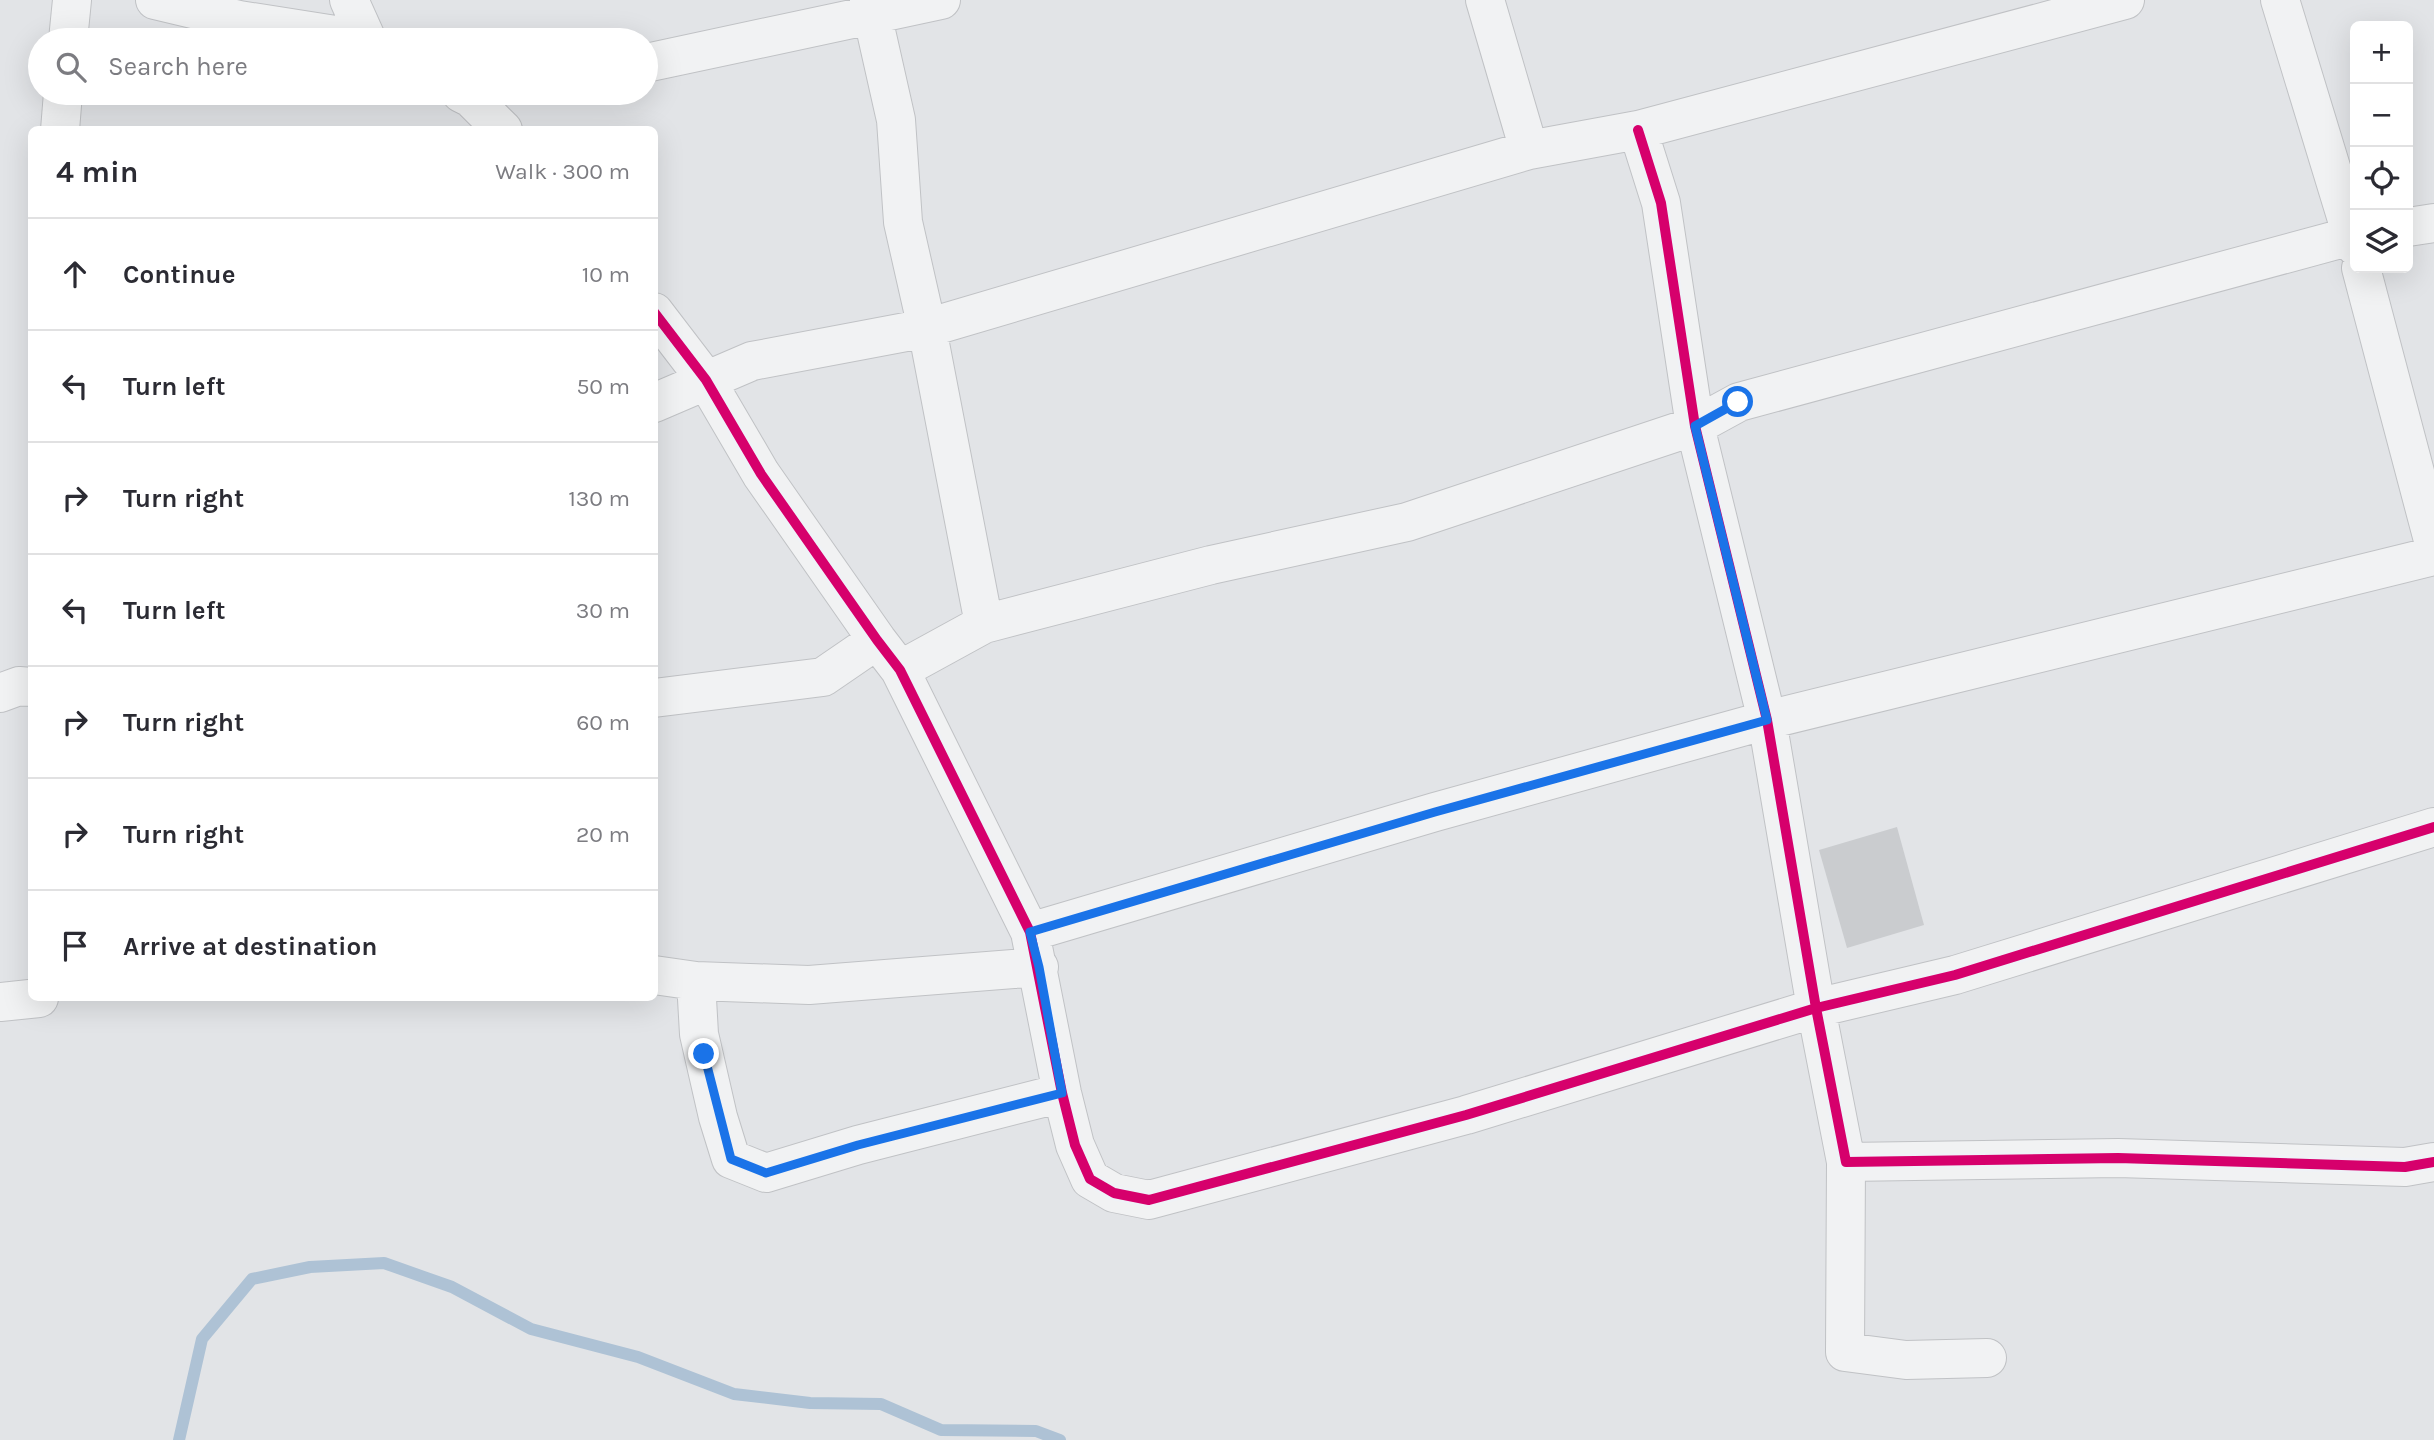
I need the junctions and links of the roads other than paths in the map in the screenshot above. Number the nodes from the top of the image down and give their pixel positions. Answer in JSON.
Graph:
{"nodes":[{"id":1,"x":72,"y":0,"type":"edge"},
{"id":2,"x":155,"y":0,"type":"edge"},
{"id":3,"x":349,"y":0,"type":"edge"},
{"id":4,"x":941,"y":0,"type":"edge"},
{"id":5,"x":1485,"y":0,"type":"edge"},
{"id":6,"x":2125,"y":0,"type":"edge"},
{"id":7,"x":2280,"y":0,"type":"edge"},
{"id":8,"x":870,"y":8,"type":"edge"},
{"id":9,"x":69,"y":28,"type":"edge"},
{"id":10,"x":290,"y":28,"type":"edge"},
{"id":11,"x":362,"y":28,"type":"edge"},
{"id":12,"x":658,"y":60,"type":"edge"},
{"id":13,"x":62,"y":105,"type":"edge"},
{"id":14,"x":485,"y":105,"type":"edge"},
{"id":15,"x":60,"y":126,"type":"edge"},
{"id":16,"x":500,"y":126,"type":"edge"},
{"id":17,"x":1638,"y":130,"type":"junction"},
{"id":18,"x":1529,"y":150,"type":"junction"},
{"id":19,"x":2434,"y":223,"type":"edge"},
{"id":20,"x":2413,"y":226,"type":"edge"},
{"id":21,"x":2350,"y":227,"type":"edge"},
{"id":22,"x":2350,"y":248,"type":"edge"},
{"id":23,"x":2363,"y":273,"type":"edge"},
{"id":24,"x":658,"y":317,"type":"edge"},
{"id":25,"x":927,"y":328,"type":"junction"},
{"id":26,"x":706,"y":380,"type":"junction"},
{"id":27,"x":658,"y":401,"type":"edge"},
{"id":28,"x":1695,"y":426,"type":"junction"},
{"id":29,"x":2434,"y":544,"type":"edge"},
{"id":30,"x":2434,"y":556,"type":"edge"},
{"id":31,"x":984,"y":624,"type":"junction"},
{"id":32,"x":877,"y":640,"type":"junction"},
{"id":33,"x":900,"y":670,"type":"junction"},
{"id":34,"x":28,"y":687,"type":"edge"},
{"id":35,"x":0,"y":693,"type":"edge"},
{"id":36,"x":658,"y":698,"type":"edge"},
{"id":37,"x":1767,"y":720,"type":"junction"},
{"id":38,"x":2434,"y":827,"type":"edge"},
{"id":39,"x":1035,"y":949,"type":"junction"},
{"id":40,"x":658,"y":976,"type":"edge"},
{"id":41,"x":695,"y":981,"type":"junction"},
{"id":42,"x":28,"y":999,"type":"edge"},
{"id":43,"x":0,"y":1002,"type":"edge"},
{"id":44,"x":1816,"y":1008,"type":"junction"},
{"id":45,"x":1062,"y":1093,"type":"junction"},
{"id":46,"x":1846,"y":1162,"type":"junction"},
{"id":47,"x":2434,"y":1162,"type":"edge"},
{"id":48,"x":1987,"y":1358,"type":"dead end"}],
"edges":[{"from":1,"to":9,"type":"street"},
{"from":2,"to":10,"type":"street"},
{"from":3,"to":11,"type":"street"},
{"from":4,"to":8,"type":"street"},
{"from":5,"to":18,"type":"street"},
{"from":6,"to":17,"type":"street"},
{"from":7,"to":21,"type":"street"},
{"from":8,"to":12,"type":"street"},
{"from":8,"to":25,"type":"street"},
{"from":13,"to":15,"type":"street"},
{"from":14,"to":16,"type":"street"},
{"from":17,"to":18,"type":"street"},
{"from":17,"to":28,"type":"street"},
{"from":18,"to":25,"type":"street"},
{"from":19,"to":20,"type":"street"},
{"from":22,"to":28,"type":"street"},
{"from":23,"to":29,"type":"street"},
{"from":24,"to":26,"type":"street"},
{"from":25,"to":26,"type":"street"},
{"from":25,"to":31,"type":"street"},
{"from":26,"to":27,"type":"street"},
{"from":26,"to":32,"type":"street"},
{"from":28,"to":31,"type":"street"},
{"from":28,"to":37,"type":"street"},
{"from":30,"to":37,"type":"street"},
{"from":31,"to":33,"type":"street"},
{"from":32,"to":33,"type":"street"},
{"from":32,"to":36,"type":"street"},
{"from":33,"to":39,"type":"street"},
{"from":34,"to":35,"type":"street"},
{"from":37,"to":39,"type":"street"},
{"from":37,"to":44,"type":"street"},
{"from":38,"to":44,"type":"street"},
{"from":39,"to":41,"type":"street"},
{"from":39,"to":45,"type":"street"},
{"from":40,"to":41,"type":"street"},
{"from":41,"to":45,"type":"street"},
{"from":42,"to":43,"type":"street"},
{"from":44,"to":45,"type":"street"},
{"from":44,"to":46,"type":"street"},
{"from":46,"to":47,"type":"street"},
{"from":46,"to":48,"type":"street"}]}
